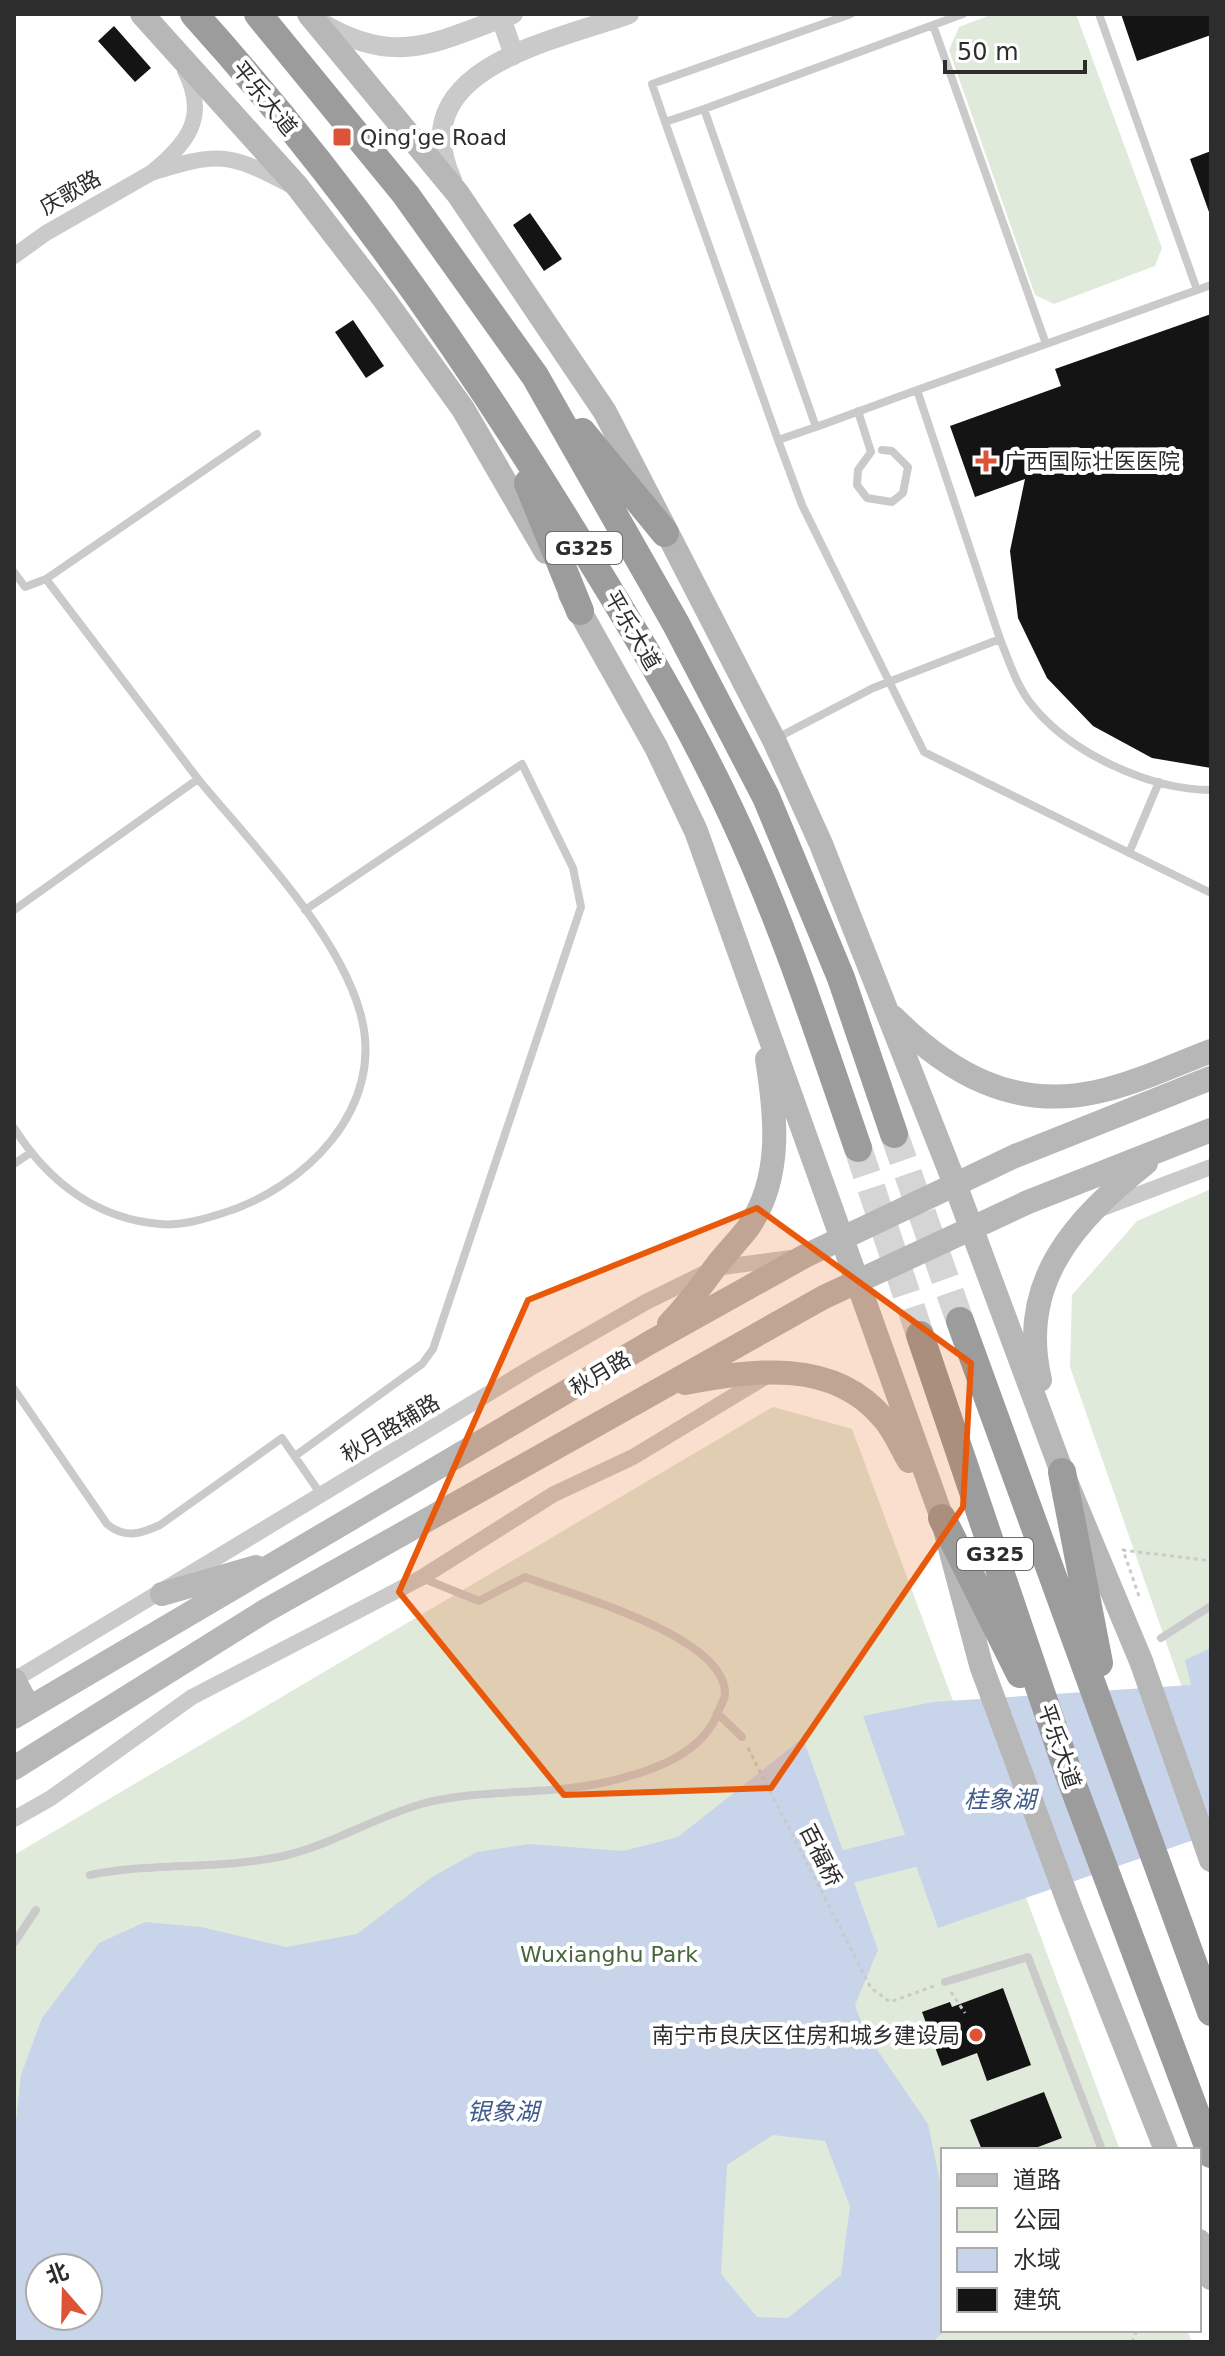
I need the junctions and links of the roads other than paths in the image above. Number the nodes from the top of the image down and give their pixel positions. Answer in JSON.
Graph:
{"nodes":[{"id":1,"x":142,"y":14,"type":"edge"},
{"id":2,"x":194,"y":14,"type":"edge"},
{"id":3,"x":258,"y":14,"type":"edge"},
{"id":4,"x":629,"y":14,"type":"edge"},
{"id":5,"x":851,"y":14,"type":"edge"},
{"id":6,"x":963,"y":14,"type":"edge"},
{"id":7,"x":1099,"y":14,"type":"edge"},
{"id":8,"x":310,"y":15,"type":"edge"},
{"id":9,"x":507,"y":16,"type":"edge"},
{"id":10,"x":942,"y":18,"type":"edge"},
{"id":11,"x":933,"y":25,"type":"junction"},
{"id":12,"x":176,"y":51,"type":"junction"},
{"id":13,"x":514,"y":55,"type":"junction"},
{"id":14,"x":704,"y":109,"type":"junction"},
{"id":15,"x":665,"y":122,"type":"junction"},
{"id":16,"x":151,"y":173,"type":"junction"},
{"id":17,"x":301,"y":191,"type":"junction"},
{"id":18,"x":458,"y":194,"type":"junction"},
{"id":19,"x":14,"y":256,"type":"edge"},
{"id":20,"x":1211,"y":285,"type":"edge"},
{"id":21,"x":1197,"y":290,"type":"junction"},
{"id":22,"x":1046,"y":344,"type":"junction"},
{"id":23,"x":535,"y":376,"type":"junction"},
{"id":24,"x":917,"y":390,"type":"junction"},
{"id":25,"x":497,"y":408,"type":"junction"},
{"id":26,"x":858,"y":411,"type":"junction"},
{"id":27,"x":816,"y":427,"type":"junction"},
{"id":28,"x":257,"y":434,"type":"dead end"},
{"id":29,"x":778,"y":440,"type":"junction"},
{"id":30,"x":882,"y":450,"type":"dead end"},
{"id":31,"x":665,"y":533,"type":"junction"},
{"id":32,"x":14,"y":572,"type":"edge"},
{"id":33,"x":46,"y":579,"type":"junction"},
{"id":34,"x":580,"y":611,"type":"junction"},
{"id":35,"x":1000,"y":639,"type":"junction"},
{"id":36,"x":890,"y":681,"type":"junction"},
{"id":37,"x":774,"y":740,"type":"junction"},
{"id":38,"x":198,"y":779,"type":"junction"},
{"id":39,"x":1159,"y":782,"type":"junction"},
{"id":40,"x":1211,"y":790,"type":"edge"},
{"id":41,"x":1129,"y":853,"type":"junction"},
{"id":42,"x":1211,"y":893,"type":"edge"},
{"id":43,"x":14,"y":910,"type":"edge"},
{"id":44,"x":305,"y":910,"type":"junction"},
{"id":45,"x":758,"y":997,"type":"junction"},
{"id":46,"x":886,"y":1009,"type":"junction"},
{"id":47,"x":1211,"y":1051,"type":"edge"},
{"id":48,"x":1211,"y":1078,"type":"edge"},
{"id":49,"x":14,"y":1128,"type":"edge"},
{"id":50,"x":1211,"y":1130,"type":"edge"},
{"id":51,"x":894,"y":1134,"type":"tunnel mouth"},
{"id":52,"x":858,"y":1148,"type":"tunnel mouth"},
{"id":53,"x":1165,"y":1148,"type":"junction"},
{"id":54,"x":30,"y":1153,"type":"junction"},
{"id":55,"x":14,"y":1164,"type":"edge"},
{"id":56,"x":1211,"y":1167,"type":"edge"},
{"id":57,"x":955,"y":1184,"type":"junction"},
{"id":58,"x":1087,"y":1214,"type":"junction"},
{"id":59,"x":970,"y":1229,"type":"junction"},
{"id":60,"x":840,"y":1239,"type":"junction"},
{"id":61,"x":805,"y":1256,"type":"junction"},
{"id":62,"x":715,"y":1268,"type":"junction"},
{"id":63,"x":855,"y":1282,"type":"junction"},
{"id":64,"x":960,"y":1321,"type":"tunnel mouth"},
{"id":65,"x":920,"y":1335,"type":"tunnel mouth"},
{"id":66,"x":649,"y":1343,"type":"junction"},
{"id":67,"x":775,"y":1371,"type":"junction"},
{"id":68,"x":663,"y":1388,"type":"junction"},
{"id":69,"x":14,"y":1389,"type":"edge"},
{"id":70,"x":295,"y":1456,"type":"junction"},
{"id":71,"x":1062,"y":1472,"type":"junction"},
{"id":72,"x":322,"y":1496,"type":"junction"},
{"id":73,"x":942,"y":1518,"type":"junction"},
{"id":74,"x":293,"y":1556,"type":"junction"},
{"id":75,"x":421,"y":1578,"type":"junction"},
{"id":76,"x":162,"y":1594,"type":"junction"},
{"id":77,"x":1211,"y":1606,"type":"edge"},
{"id":78,"x":1161,"y":1638,"type":"dead end"},
{"id":79,"x":14,"y":1680,"type":"edge"},
{"id":80,"x":21,"y":1712,"type":"edge"},
{"id":81,"x":717,"y":1713,"type":"junction"},
{"id":82,"x":742,"y":1737,"type":"road end"},
{"id":83,"x":1116,"y":1751,"type":"junction"},
{"id":84,"x":14,"y":1768,"type":"edge"},
{"id":85,"x":1069,"y":1773,"type":"junction"},
{"id":86,"x":14,"y":1819,"type":"edge"},
{"id":87,"x":1210,"y":1857,"type":"edge"},
{"id":88,"x":90,"y":1875,"type":"dead end"},
{"id":89,"x":36,"y":1910,"type":"dead end"},
{"id":90,"x":14,"y":1943,"type":"edge"},
{"id":91,"x":945,"y":1982,"type":"road end"},
{"id":92,"x":1211,"y":2012,"type":"edge"},
{"id":93,"x":1101,"y":2148,"type":"edge"},
{"id":94,"x":1165,"y":2148,"type":"edge"},
{"id":95,"x":1211,"y":2154,"type":"edge"},
{"id":96,"x":1201,"y":2253,"type":"edge"},
{"id":97,"x":1211,"y":2278,"type":"edge"}],
"edges":[{"from":1,"to":12,"type":"main road"},
{"from":2,"to":25,"type":"highway","name":"平乐大道","number":"G325"},
{"from":3,"to":23,"type":"highway","name":"平乐大道"},
{"from":4,"to":13,"type":"street"},
{"from":5,"to":15,"type":"lane"},
{"from":6,"to":10,"type":"lane"},
{"from":7,"to":21,"type":"lane"},
{"from":8,"to":9,"type":"street"},
{"from":8,"to":18,"type":"main road"},
{"from":9,"to":13,"type":"street"},
{"from":10,"to":11,"type":"lane"},
{"from":11,"to":14,"type":"lane"},
{"from":11,"to":22,"type":"lane"},
{"from":12,"to":16,"type":"street"},
{"from":12,"to":17,"type":"main road"},
{"from":13,"to":18,"type":"street"},
{"from":14,"to":15,"type":"lane"},
{"from":14,"to":27,"type":"lane"},
{"from":15,"to":29,"type":"lane"},
{"from":16,"to":17,"type":"street"},
{"from":16,"to":19,"type":"street","name":"庆歌路"},
{"from":17,"to":34,"type":"main road"},
{"from":18,"to":31,"type":"main road"},
{"from":20,"to":21,"type":"lane"},
{"from":21,"to":22,"type":"lane"},
{"from":22,"to":24,"type":"lane"},
{"from":23,"to":31,"type":"highway"},
{"from":23,"to":51,"type":"highway","name":"平乐大道"},
{"from":24,"to":26,"type":"lane"},
{"from":24,"to":35,"type":"lane"},
{"from":25,"to":34,"type":"highway"},
{"from":25,"to":52,"type":"highway","name":"平乐大道","number":"G325"},
{"from":26,"to":27,"type":"lane"},
{"from":26,"to":30,"type":"lane"},
{"from":27,"to":29,"type":"lane"},
{"from":28,"to":33,"type":"lane"},
{"from":29,"to":36,"type":"lane"},
{"from":31,"to":37,"type":"main road"},
{"from":32,"to":33,"type":"lane"},
{"from":33,"to":38,"type":"lane"},
{"from":34,"to":45,"type":"main road"},
{"from":35,"to":36,"type":"lane"},
{"from":35,"to":39,"type":"lane"},
{"from":36,"to":37,"type":"lane"},
{"from":36,"to":41,"type":"lane"},
{"from":37,"to":46,"type":"main road"},
{"from":38,"to":43,"type":"lane"},
{"from":38,"to":44,"type":"lane"},
{"from":39,"to":40,"type":"lane"},
{"from":39,"to":41,"type":"lane"},
{"from":41,"to":42,"type":"lane"},
{"from":44,"to":54,"type":"lane"},
{"from":44,"to":70,"type":"lane"},
{"from":45,"to":60,"type":"main road"},
{"from":45,"to":62,"type":"main road"},
{"from":46,"to":47,"type":"main road"},
{"from":46,"to":57,"type":"main road"},
{"from":48,"to":57,"type":"main road","name":"秋月路"},
{"from":49,"to":54,"type":"lane"},
{"from":50,"to":53,"type":"main road","name":"秋月路"},
{"from":53,"to":58,"type":"main road"},
{"from":53,"to":59,"type":"main road","name":"秋月路"},
{"from":54,"to":55,"type":"lane"},
{"from":56,"to":58,"type":"street"},
{"from":57,"to":59,"type":"main road"},
{"from":57,"to":60,"type":"main road","name":"秋月路"},
{"from":58,"to":71,"type":"main road"},
{"from":59,"to":63,"type":"main road","name":"秋月路"},
{"from":59,"to":71,"type":"main road"},
{"from":60,"to":61,"type":"main road","name":"秋月路"},
{"from":60,"to":63,"type":"main road"},
{"from":61,"to":62,"type":"street","name":"秋月路辅路"},
{"from":61,"to":66,"type":"main road","name":"秋月路"},
{"from":62,"to":66,"type":"main road"},
{"from":62,"to":72,"type":"street","name":"秋月路辅路"},
{"from":63,"to":68,"type":"main road","name":"秋月路"},
{"from":63,"to":73,"type":"main road"},
{"from":64,"to":83,"type":"highway"},
{"from":65,"to":85,"type":"highway","name":"平乐大道","number":"G325"},
{"from":66,"to":74,"type":"main road","name":"秋月路"},
{"from":67,"to":68,"type":"main road"},
{"from":67,"to":73,"type":"main road"},
{"from":67,"to":75,"type":"street"},
{"from":68,"to":84,"type":"main road","name":"秋月路"},
{"from":69,"to":70,"type":"lane"},
{"from":70,"to":72,"type":"lane"},
{"from":71,"to":83,"type":"highway"},
{"from":71,"to":87,"type":"main road"},
{"from":72,"to":76,"type":"street","name":"秋月路辅路"},
{"from":73,"to":85,"type":"highway"},
{"from":73,"to":94,"type":"main road"},
{"from":74,"to":76,"type":"main road"},
{"from":74,"to":80,"type":"main road","name":"秋月路"},
{"from":75,"to":81,"type":"lane"},
{"from":75,"to":86,"type":"street"},
{"from":76,"to":79,"type":"street","name":"秋月路辅路"},
{"from":77,"to":78,"type":"lane"},
{"from":79,"to":80,"type":"main road"},
{"from":81,"to":82,"type":"lane"},
{"from":81,"to":88,"type":"lane"},
{"from":83,"to":92,"type":"highway"},
{"from":85,"to":95,"type":"highway","name":"平乐大道","number":"G325"},
{"from":89,"to":90,"type":"lane"},
{"from":91,"to":93,"type":"lane"},
{"from":96,"to":97,"type":"main road"}]}
